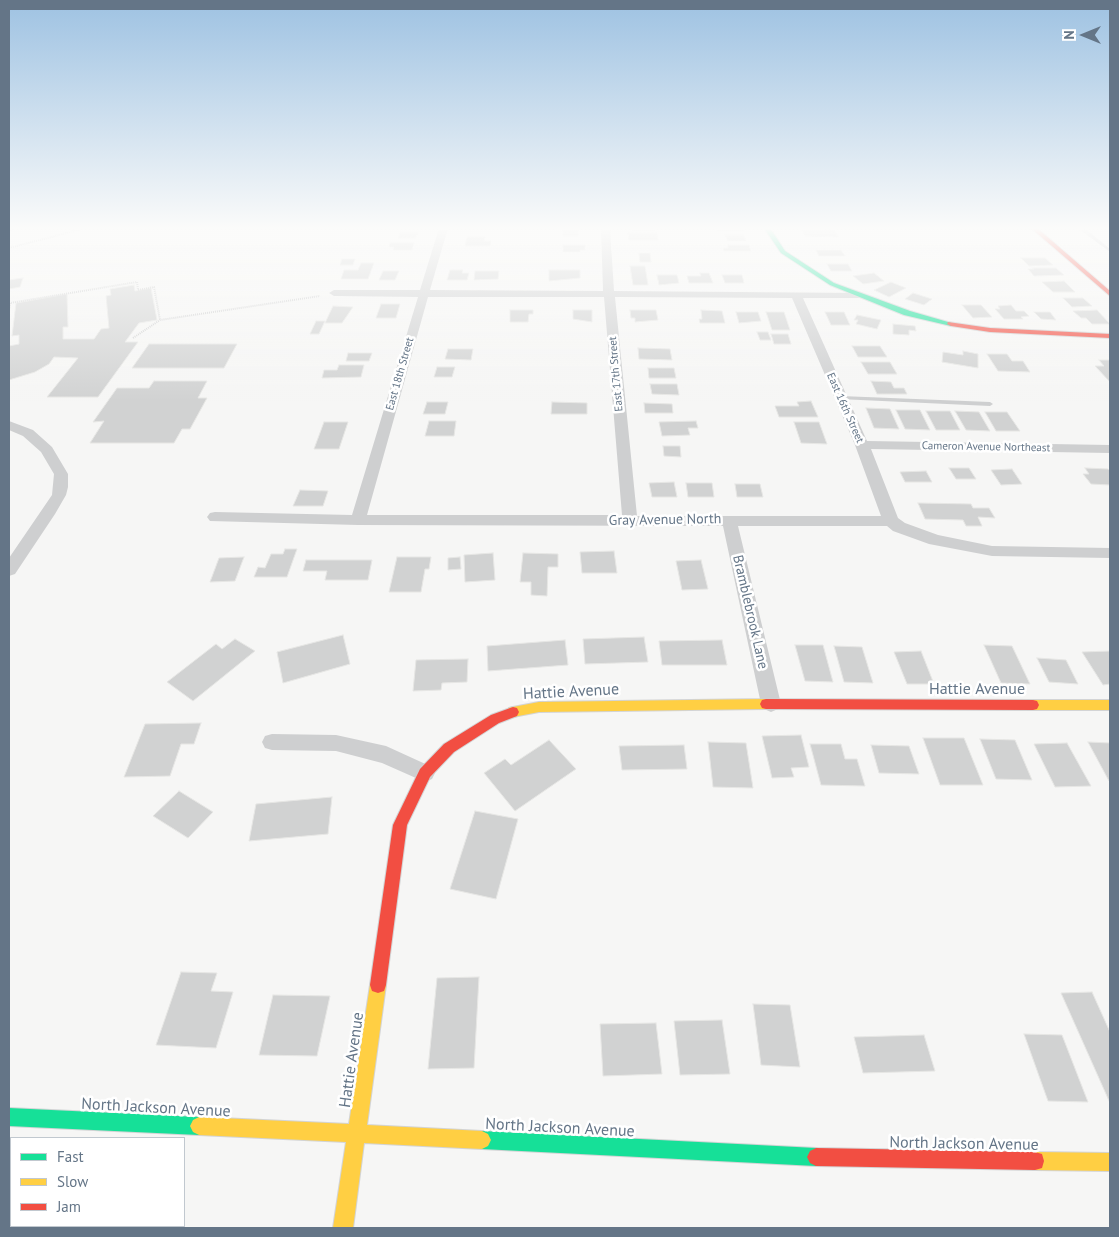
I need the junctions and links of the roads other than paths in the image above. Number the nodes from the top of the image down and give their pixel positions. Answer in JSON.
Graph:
{"nodes":[{"id":1,"x":425,"y":286,"type":"edge"},
{"id":2,"x":609,"y":286,"type":"edge"},
{"id":3,"x":836,"y":286,"type":"edge"},
{"id":4,"x":1100,"y":286,"type":"edge"},
{"id":5,"x":334,"y":293,"type":"road end"},
{"id":6,"x":423,"y":293,"type":"junction"},
{"id":7,"x":1110,"y":294,"type":"edge"},
{"id":8,"x":609,"y":295,"type":"junction"},
{"id":9,"x":796,"y":295,"type":"junction"},
{"id":10,"x":858,"y":295,"type":"junction"},
{"id":11,"x":1110,"y":336,"type":"edge"},
{"id":12,"x":841,"y":398,"type":"junction"},
{"id":13,"x":990,"y":404,"type":"dead end"},
{"id":14,"x":9,"y":425,"type":"edge"},
{"id":15,"x":862,"y":445,"type":"junction"},
{"id":16,"x":1110,"y":449,"type":"edge"},
{"id":17,"x":215,"y":518,"type":"dead end"},
{"id":18,"x":358,"y":520,"type":"junction"},
{"id":19,"x":729,"y":520,"type":"junction"},
{"id":20,"x":630,"y":521,"type":"junction"},
{"id":21,"x":891,"y":521,"type":"junction"},
{"id":22,"x":1110,"y":553,"type":"edge"},
{"id":23,"x":9,"y":570,"type":"edge"},
{"id":24,"x":771,"y":704,"type":"junction"},
{"id":25,"x":1110,"y":706,"type":"edge"},
{"id":26,"x":272,"y":742,"type":"dead end"},
{"id":27,"x":425,"y":773,"type":"junction"},
{"id":28,"x":9,"y":1117,"type":"edge"},
{"id":29,"x":358,"y":1135,"type":"junction"},
{"id":30,"x":1110,"y":1162,"type":"edge"},
{"id":31,"x":343,"y":1228,"type":"edge"}],
"edges":[{"from":1,"to":6,"type":"street","name":"East 18th Street"},
{"from":2,"to":8,"type":"street","name":"East 17th Street"},
{"from":3,"to":10,"type":"street"},
{"from":4,"to":7,"type":"street"},
{"from":5,"to":6,"type":"street"},
{"from":6,"to":8,"type":"street"},
{"from":6,"to":18,"type":"street","name":"East 18th Street"},
{"from":8,"to":9,"type":"street"},
{"from":8,"to":20,"type":"street","name":"East 17th Street"},
{"from":9,"to":10,"type":"street"},
{"from":9,"to":12,"type":"street","name":"East 16th Street"},
{"from":10,"to":11,"type":"street"},
{"from":12,"to":13,"type":"lane"},
{"from":12,"to":15,"type":"street","name":"East 16th Street"},
{"from":14,"to":23,"type":"street"},
{"from":15,"to":16,"type":"street","name":"Cameron Avenue Northeast"},
{"from":15,"to":21,"type":"street","name":"East 16th Street"},
{"from":17,"to":18,"type":"street","name":"Gray Avenue North"},
{"from":18,"to":20,"type":"street","name":"Gray Avenue North"},
{"from":19,"to":20,"type":"street","name":"Gray Avenue North"},
{"from":19,"to":21,"type":"street","name":"Gray Avenue North"},
{"from":19,"to":24,"type":"street","name":"Bramblebrook Lane"},
{"from":21,"to":22,"type":"street","name":"Gray Avenue North"},
{"from":24,"to":25,"type":"street","name":"Hattie Avenue"},
{"from":24,"to":27,"type":"street","name":"Hattie Avenue"},
{"from":26,"to":27,"type":"street"},
{"from":27,"to":29,"type":"street","name":"Hattie Avenue"},
{"from":28,"to":29,"type":"street","name":"North Jackson Avenue"},
{"from":29,"to":30,"type":"street","name":"North Jackson Avenue"},
{"from":29,"to":31,"type":"street"}]}
